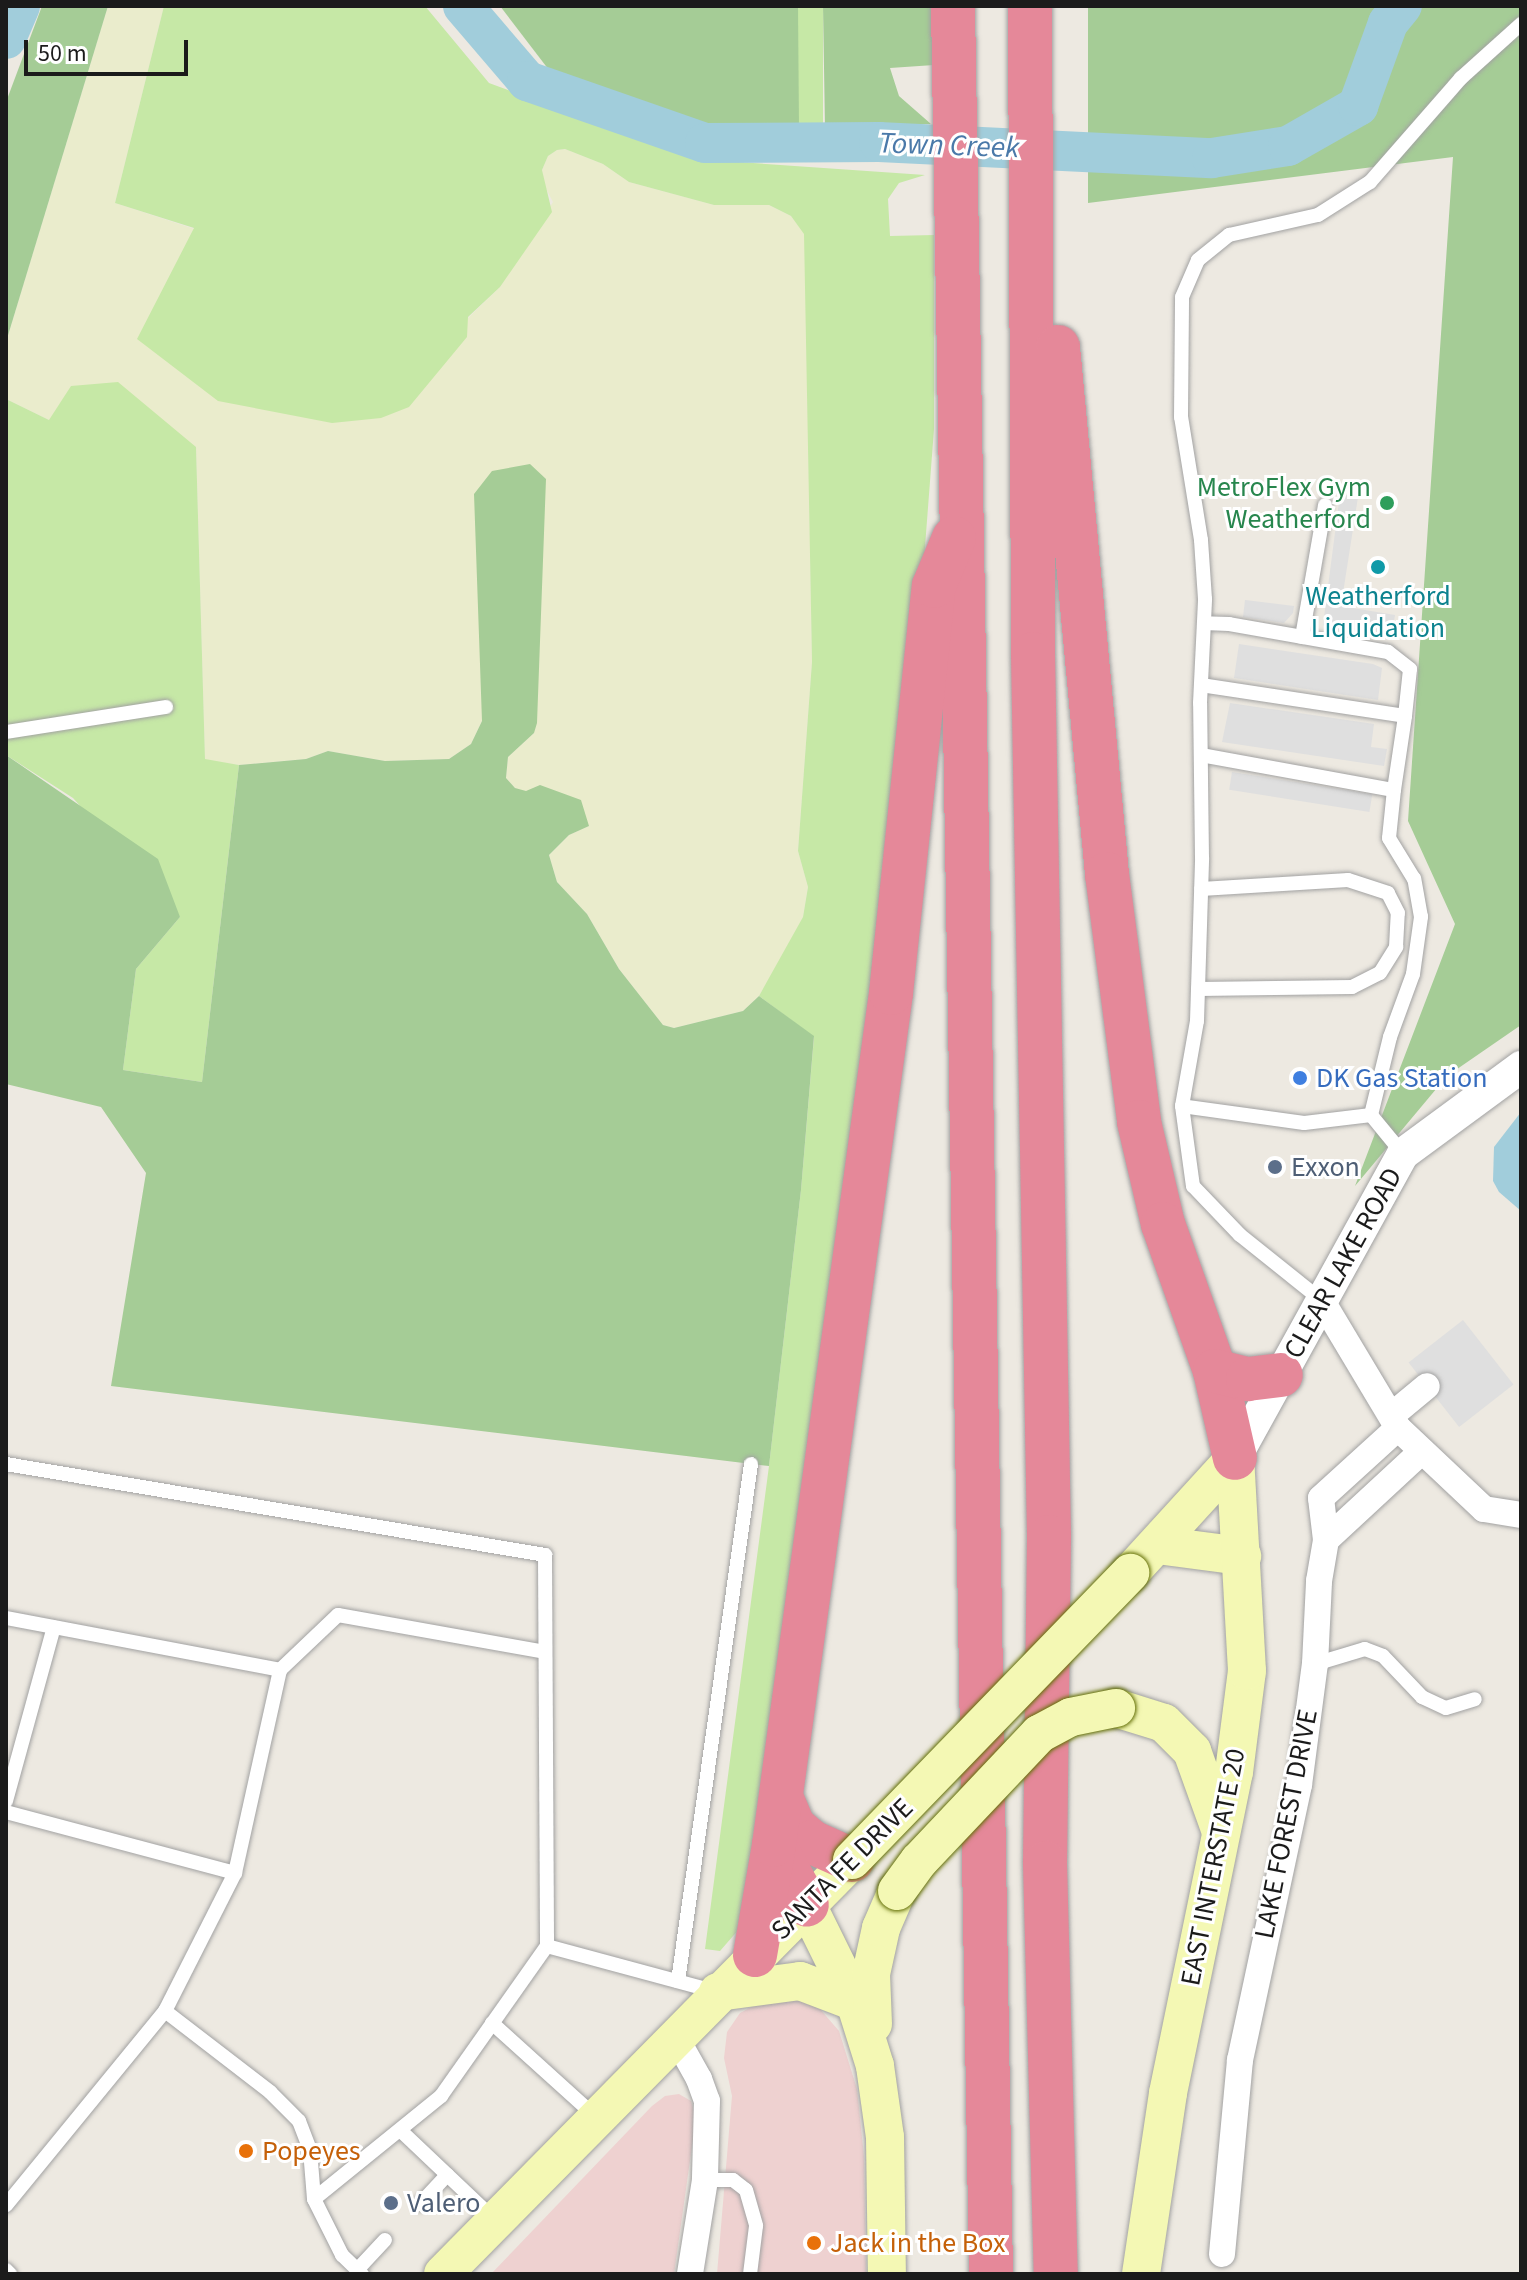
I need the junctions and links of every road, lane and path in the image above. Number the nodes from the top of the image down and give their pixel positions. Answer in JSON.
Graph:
{"nodes":[{"id":1,"x":953,"y":6,"type":"edge"},
{"id":2,"x":1030,"y":6,"type":"edge"},
{"id":3,"x":1521,"y":24,"type":"edge"},
{"id":4,"x":1032,"y":230,"type":"junction"},
{"id":5,"x":1325,"y":505,"type":"dead end"},
{"id":6,"x":963,"y":517,"type":"junction"},
{"id":7,"x":1204,"y":623,"type":"junction"},
{"id":8,"x":1302,"y":637,"type":"junction"},
{"id":9,"x":1201,"y":685,"type":"junction"},
{"id":10,"x":166,"y":707,"type":"dead end"},
{"id":11,"x":1405,"y":716,"type":"junction"},
{"id":12,"x":6,"y":732,"type":"edge"},
{"id":13,"x":1201,"y":755,"type":"junction"},
{"id":14,"x":1394,"y":790,"type":"junction"},
{"id":15,"x":1201,"y":889,"type":"junction"},
{"id":16,"x":1198,"y":989,"type":"junction"},
{"id":17,"x":1521,"y":1067,"type":"edge"},
{"id":18,"x":1182,"y":1106,"type":"junction"},
{"id":19,"x":1371,"y":1115,"type":"junction"},
{"id":20,"x":1403,"y":1154,"type":"junction"},
{"id":21,"x":1322,"y":1301,"type":"junction"},
{"id":22,"x":1215,"y":1371,"type":"junction"},
{"id":23,"x":1281,"y":1375,"type":"junction"},
{"id":24,"x":1427,"y":1386,"type":"dead end"},
{"id":25,"x":1395,"y":1422,"type":"junction"},
{"id":26,"x":1422,"y":1451,"type":"junction"},
{"id":27,"x":1235,"y":1458,"type":"junction"},
{"id":28,"x":6,"y":1464,"type":"edge"},
{"id":29,"x":751,"y":1464,"type":"dead end"},
{"id":30,"x":1521,"y":1515,"type":"edge"},
{"id":31,"x":1326,"y":1540,"type":"junction"},
{"id":32,"x":1157,"y":1545,"type":"junction"},
{"id":33,"x":1242,"y":1556,"type":"junction"},
{"id":34,"x":6,"y":1618,"type":"edge"},
{"id":35,"x":54,"y":1627,"type":"junction"},
{"id":36,"x":545,"y":1652,"type":"junction"},
{"id":37,"x":1315,"y":1664,"type":"junction"},
{"id":38,"x":280,"y":1670,"type":"junction"},
{"id":39,"x":1475,"y":1699,"type":"dead end"},
{"id":40,"x":781,"y":1797,"type":"junction"},
{"id":41,"x":6,"y":1801,"type":"edge"},
{"id":42,"x":6,"y":1812,"type":"edge"},
{"id":43,"x":1220,"y":1829,"type":"junction"},
{"id":44,"x":774,"y":1845,"type":"junction"},
{"id":45,"x":852,"y":1860,"type":"junction"},
{"id":46,"x":235,"y":1873,"type":"junction"},
{"id":47,"x":807,"y":1905,"type":"junction"},
{"id":48,"x":547,"y":1946,"type":"junction"},
{"id":49,"x":755,"y":1955,"type":"junction"},
{"id":50,"x":678,"y":1981,"type":"junction"},
{"id":51,"x":718,"y":1992,"type":"junction"},
{"id":52,"x":855,"y":2002,"type":"junction"},
{"id":53,"x":165,"y":2011,"type":"junction"},
{"id":54,"x":492,"y":2023,"type":"junction"},
{"id":55,"x":675,"y":2036,"type":"junction"},
{"id":56,"x":875,"y":2066,"type":"junction"},
{"id":57,"x":596,"y":2117,"type":"junction"},
{"id":58,"x":400,"y":2130,"type":"junction"},
{"id":59,"x":447,"y":2175,"type":"junction"},
{"id":60,"x":705,"y":2180,"type":"junction"},
{"id":61,"x":314,"y":2199,"type":"junction"},
{"id":62,"x":420,"y":2204,"type":"dead end"},
{"id":63,"x":6,"y":2205,"type":"edge"},
{"id":64,"x":495,"y":2220,"type":"junction"},
{"id":65,"x":385,"y":2240,"type":"dead end"},
{"id":66,"x":1222,"y":2254,"type":"dead end"},
{"id":67,"x":360,"y":2272,"type":"edge"},
{"id":68,"x":443,"y":2274,"type":"edge"},
{"id":69,"x":690,"y":2274,"type":"edge"},
{"id":70,"x":750,"y":2274,"type":"edge"},
{"id":71,"x":887,"y":2274,"type":"edge"},
{"id":72,"x":991,"y":2274,"type":"edge"},
{"id":73,"x":1056,"y":2274,"type":"edge"},
{"id":74,"x":1141,"y":2274,"type":"edge"}],
"edges":[{"from":1,"to":6,"type":"highway"},
{"from":2,"to":4,"type":"highway"},
{"from":3,"to":7,"type":"lane"},
{"from":4,"to":22,"type":"highway"},
{"from":4,"to":73,"type":"highway"},
{"from":5,"to":8,"type":"lane"},
{"from":6,"to":40,"type":"highway"},
{"from":6,"to":72,"type":"highway"},
{"from":7,"to":8,"type":"lane"},
{"from":7,"to":9,"type":"lane"},
{"from":8,"to":11,"type":"lane"},
{"from":9,"to":11,"type":"lane"},
{"from":9,"to":13,"type":"lane"},
{"from":10,"to":12,"type":"lane"},
{"from":11,"to":14,"type":"lane"},
{"from":13,"to":14,"type":"lane"},
{"from":13,"to":15,"type":"lane"},
{"from":14,"to":19,"type":"lane"},
{"from":15,"to":16,"type":"lane"},
{"from":15,"to":16,"type":"lane"},
{"from":16,"to":18,"type":"lane"},
{"from":17,"to":20,"type":"street","name":"CLEAR LAKE ROAD"},
{"from":18,"to":19,"type":"lane"},
{"from":18,"to":21,"type":"lane"},
{"from":19,"to":20,"type":"lane"},
{"from":20,"to":21,"type":"street","name":"CLEAR LAKE ROAD"},
{"from":21,"to":23,"type":"street","name":"CLEAR LAKE ROAD"},
{"from":21,"to":25,"type":"street"},
{"from":22,"to":23,"type":"highway"},
{"from":22,"to":27,"type":"highway"},
{"from":23,"to":27,"type":"street","name":"CLEAR LAKE ROAD"},
{"from":24,"to":25,"type":"street"},
{"from":25,"to":26,"type":"street"},
{"from":25,"to":31,"type":"street","name":"LAKE FOREST DRIVE"},
{"from":26,"to":30,"type":"street"},
{"from":26,"to":31,"type":"street"},
{"from":27,"to":32,"type":"main road","name":"SANTA FE DRIVE"},
{"from":27,"to":33,"type":"main road","name":"EAST INTERSTATE 20"},
{"from":28,"to":36,"type":"lane"},
{"from":29,"to":50,"type":"lane"},
{"from":31,"to":37,"type":"street","name":"LAKE FOREST DRIVE"},
{"from":32,"to":33,"type":"main road"},
{"from":32,"to":45,"type":"main road","name":"SANTA FE DRIVE","bridge":true},
{"from":33,"to":43,"type":"main road","name":"EAST INTERSTATE 20"},
{"from":34,"to":35,"type":"lane"},
{"from":35,"to":38,"type":"lane"},
{"from":35,"to":41,"type":"lane"},
{"from":36,"to":38,"type":"lane"},
{"from":36,"to":48,"type":"lane"},
{"from":37,"to":39,"type":"lane"},
{"from":37,"to":66,"type":"street","name":"LAKE FOREST DRIVE"},
{"from":38,"to":46,"type":"lane"},
{"from":40,"to":44,"type":"highway"},
{"from":40,"to":45,"type":"highway"},
{"from":42,"to":46,"type":"lane"},
{"from":43,"to":56,"type":"main road","bridge":true},
{"from":43,"to":74,"type":"main road","name":"EAST INTERSTATE 20"},
{"from":44,"to":47,"type":"highway"},
{"from":44,"to":49,"type":"highway"},
{"from":45,"to":47,"type":"main road","name":"SANTA FE DRIVE"},
{"from":46,"to":53,"type":"lane"},
{"from":47,"to":49,"type":"main road","name":"SANTA FE DRIVE"},
{"from":47,"to":52,"type":"main road"},
{"from":48,"to":50,"type":"lane"},
{"from":48,"to":54,"type":"lane"},
{"from":49,"to":51,"type":"main road","name":"SANTA FE DRIVE"},
{"from":50,"to":51,"type":"lane"},
{"from":51,"to":52,"type":"main road"},
{"from":51,"to":55,"type":"main road","name":"SANTA FE DRIVE"},
{"from":52,"to":56,"type":"main road"},
{"from":53,"to":61,"type":"lane"},
{"from":53,"to":63,"type":"lane"},
{"from":54,"to":57,"type":"lane"},
{"from":54,"to":58,"type":"lane"},
{"from":55,"to":57,"type":"main road","name":"SANTA FE DRIVE"},
{"from":55,"to":60,"type":"street"},
{"from":56,"to":71,"type":"main road"},
{"from":57,"to":64,"type":"main road","name":"SANTA FE DRIVE"},
{"from":58,"to":59,"type":"lane"},
{"from":58,"to":61,"type":"lane"},
{"from":59,"to":62,"type":"lane"},
{"from":59,"to":64,"type":"lane"},
{"from":60,"to":69,"type":"street"},
{"from":60,"to":70,"type":"lane"},
{"from":61,"to":67,"type":"lane"},
{"from":64,"to":68,"type":"main road","name":"SANTA FE DRIVE"},
{"from":65,"to":67,"type":"lane"}]}
